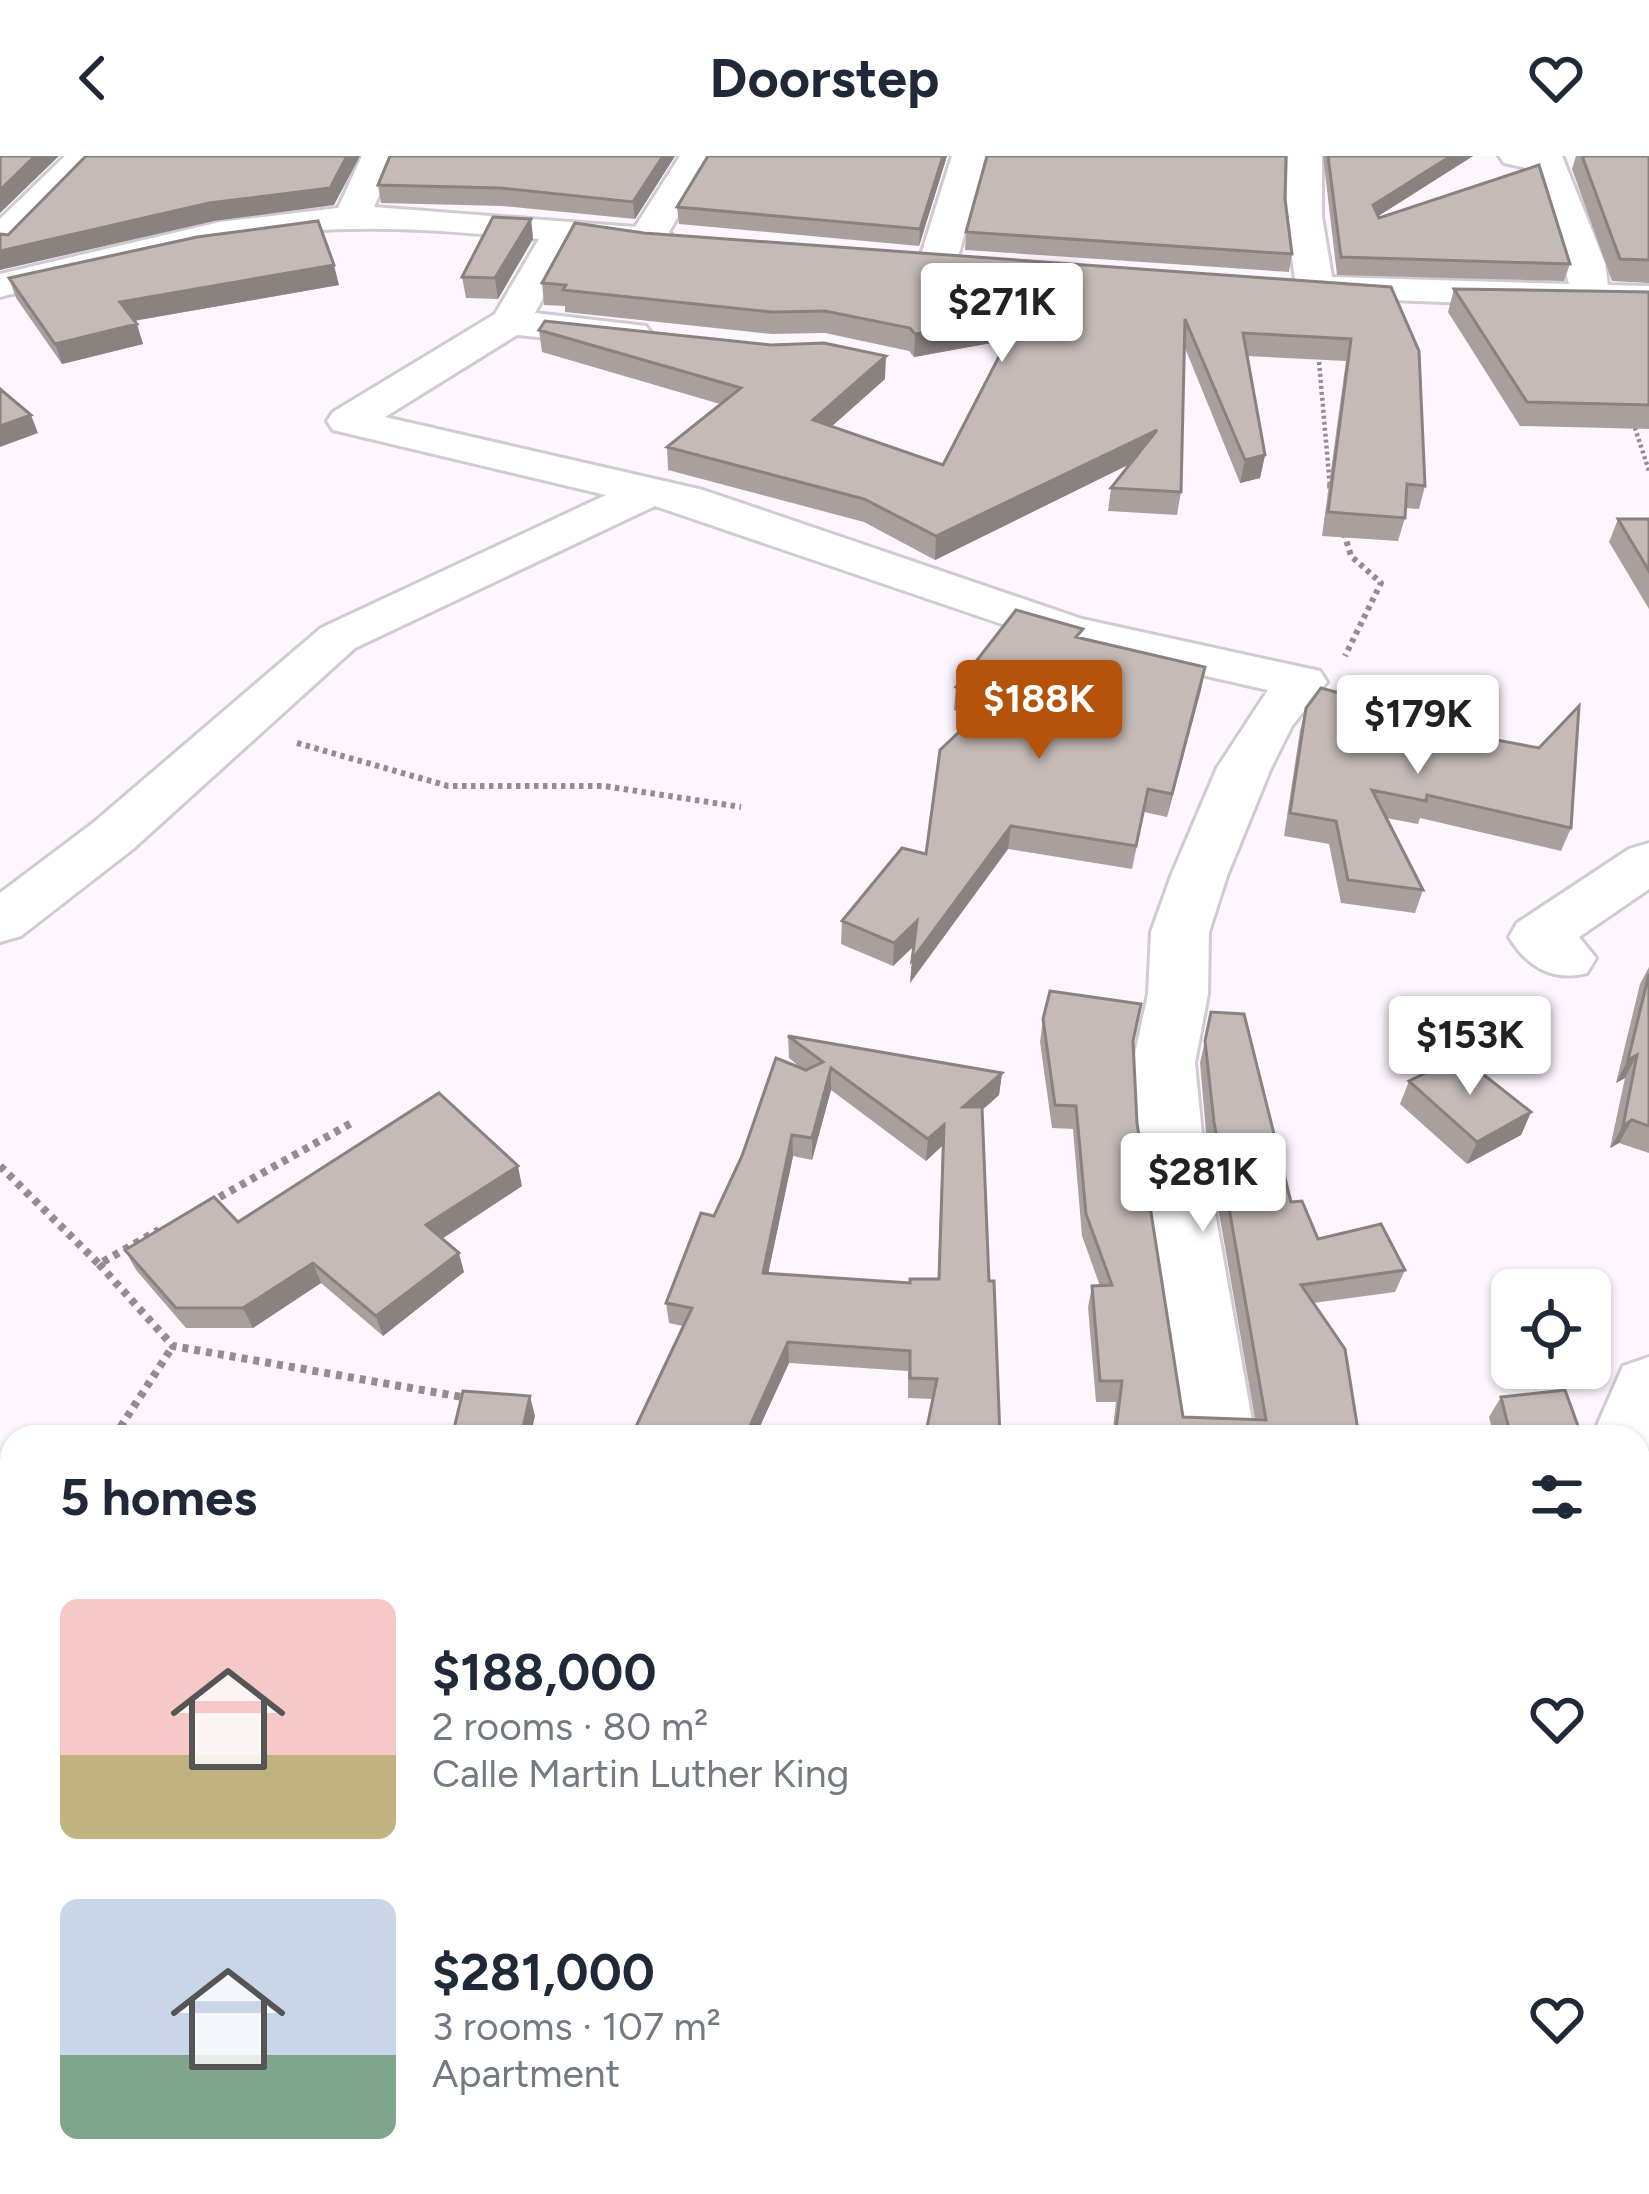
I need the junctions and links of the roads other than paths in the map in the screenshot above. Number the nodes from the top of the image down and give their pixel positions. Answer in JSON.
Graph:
{"nodes":[{"id":1,"x":84,"y":156,"type":"edge"},
{"id":2,"x":380,"y":156,"type":"edge"},
{"id":3,"x":697,"y":156,"type":"edge"},
{"id":4,"x":969,"y":156,"type":"edge"},
{"id":5,"x":1305,"y":156,"type":"edge"},
{"id":6,"x":1516,"y":156,"type":"edge"},
{"id":7,"x":0,"y":188,"type":"edge"},
{"id":8,"x":49,"y":190,"type":"junction"},
{"id":9,"x":350,"y":218,"type":"junction"},
{"id":10,"x":562,"y":230,"type":"junction"},
{"id":11,"x":646,"y":239,"type":"junction"},
{"id":12,"x":0,"y":240,"type":"edge"},
{"id":13,"x":693,"y":243,"type":"edge"},
{"id":14,"x":898,"y":259,"type":"edge"},
{"id":15,"x":938,"y":261,"type":"junction"},
{"id":16,"x":982,"y":265,"type":"edge"},
{"id":17,"x":0,"y":286,"type":"edge"},
{"id":18,"x":1269,"y":286,"type":"edge"},
{"id":19,"x":1316,"y":288,"type":"junction"},
{"id":20,"x":1590,"y":298,"type":"junction"},
{"id":21,"x":1649,"y":298,"type":"edge"},
{"id":22,"x":510,"y":322,"type":"junction"},
{"id":23,"x":680,"y":340,"type":"edge"},
{"id":24,"x":648,"y":492,"type":"junction"},
{"id":25,"x":1649,"y":862,"type":"edge"},
{"id":26,"x":0,"y":922,"type":"edge"},
{"id":27,"x":1566,"y":958,"type":"dead end"},
{"id":28,"x":1649,"y":1388,"type":"edge"},
{"id":29,"x":1216,"y":1425,"type":"edge"},
{"id":30,"x":1634,"y":1425,"type":"edge"}],
"edges":[{"from":1,"to":8,"type":"street"},
{"from":2,"to":9,"type":"street"},
{"from":3,"to":11,"type":"street"},
{"from":4,"to":15,"type":"street"},
{"from":5,"to":19,"type":"street"},
{"from":6,"to":20,"type":"street"},
{"from":7,"to":8,"type":"street"},
{"from":8,"to":12,"type":"street"},
{"from":9,"to":10,"type":"street"},
{"from":9,"to":17,"type":"street"},
{"from":10,"to":11,"type":"street"},
{"from":10,"to":22,"type":"street"},
{"from":11,"to":13,"type":"street"},
{"from":14,"to":15,"type":"street"},
{"from":15,"to":16,"type":"street"},
{"from":18,"to":19,"type":"street"},
{"from":19,"to":20,"type":"street"},
{"from":20,"to":21,"type":"street"},
{"from":22,"to":23,"type":"street"},
{"from":22,"to":24,"type":"street"},
{"from":24,"to":26,"type":"street"},
{"from":24,"to":29,"type":"street"},
{"from":25,"to":27,"type":"street"},
{"from":28,"to":30,"type":"street"}]}
